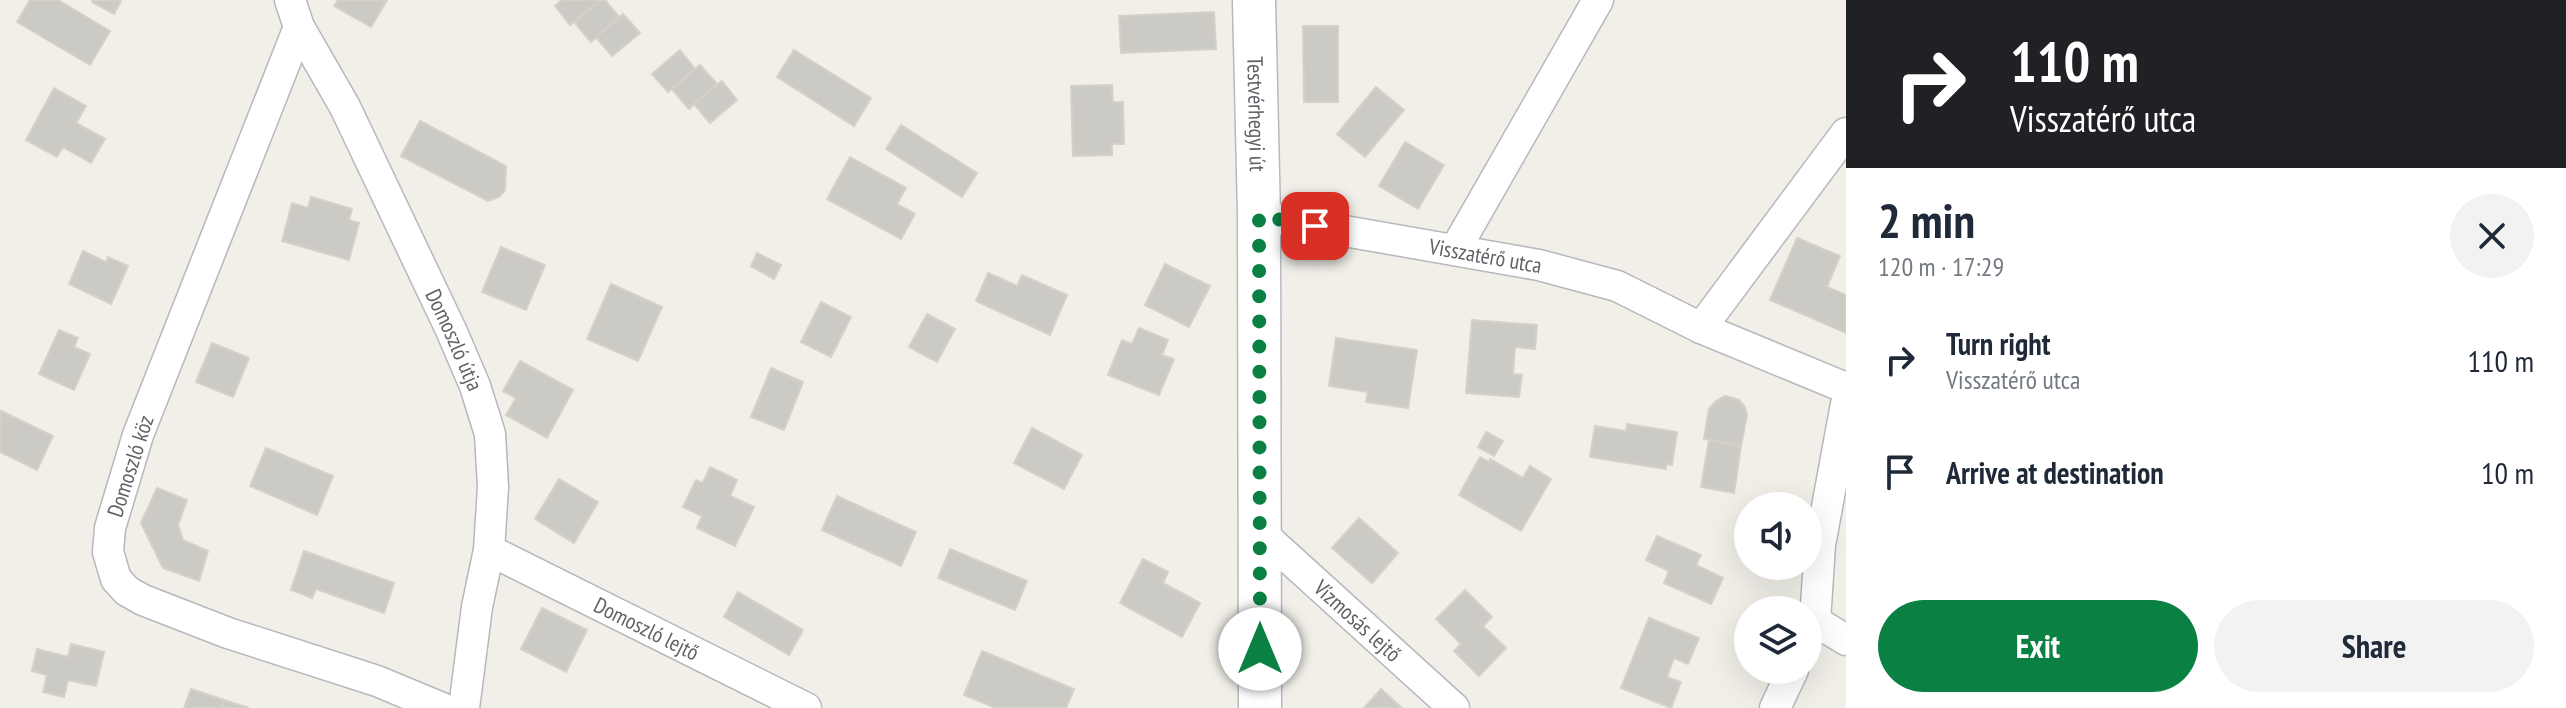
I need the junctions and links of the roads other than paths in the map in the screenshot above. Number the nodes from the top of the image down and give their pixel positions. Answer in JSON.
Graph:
{"nodes":[{"id":1,"x":1254,"y":0,"type":"edge"},
{"id":2,"x":1598,"y":0,"type":"edge"},
{"id":3,"x":294,"y":14,"type":"edge"},
{"id":4,"x":1846,"y":133,"type":"edge"},
{"id":5,"x":1259,"y":216,"type":"junction"},
{"id":6,"x":1455,"y":250,"type":"junction"},
{"id":7,"x":1701,"y":328,"type":"junction"},
{"id":8,"x":1846,"y":388,"type":"edge"},
{"id":9,"x":1846,"y":404,"type":"edge"},
{"id":10,"x":1260,"y":532,"type":"junction"},
{"id":11,"x":489,"y":550,"type":"junction"},
{"id":12,"x":1815,"y":596,"type":"edge"},
{"id":13,"x":1822,"y":632,"type":"edge"},
{"id":14,"x":1846,"y":640,"type":"edge"},
{"id":15,"x":1786,"y":684,"type":"edge"},
{"id":16,"x":442,"y":708,"type":"edge"},
{"id":17,"x":464,"y":708,"type":"edge"},
{"id":18,"x":806,"y":708,"type":"edge"},
{"id":19,"x":1260,"y":708,"type":"edge"},
{"id":20,"x":1454,"y":708,"type":"edge"},
{"id":21,"x":1775,"y":708,"type":"edge"}],
"edges":[{"from":1,"to":5,"type":"street","name":"Testvérhegyi út"},
{"from":2,"to":6,"type":"street"},
{"from":3,"to":11,"type":"street","name":"Domoszló útja"},
{"from":3,"to":16,"type":"street","name":"Domoszló köz"},
{"from":4,"to":7,"type":"street"},
{"from":5,"to":6,"type":"street","name":"Visszatérő utca"},
{"from":5,"to":10,"type":"street","name":"Testvérhegyi út"},
{"from":6,"to":7,"type":"street","name":"Visszatérő utca"},
{"from":7,"to":8,"type":"street","name":"Visszatérő utca"},
{"from":9,"to":12,"type":"street"},
{"from":10,"to":19,"type":"street","name":"Testvérhegyi út"},
{"from":10,"to":20,"type":"street","name":"Vízmosás lejtő"},
{"from":11,"to":17,"type":"street","name":"Domoszló útja"},
{"from":11,"to":18,"type":"street","name":"Domoszló lejtő"},
{"from":13,"to":14,"type":"street"},
{"from":15,"to":21,"type":"street"}]}
